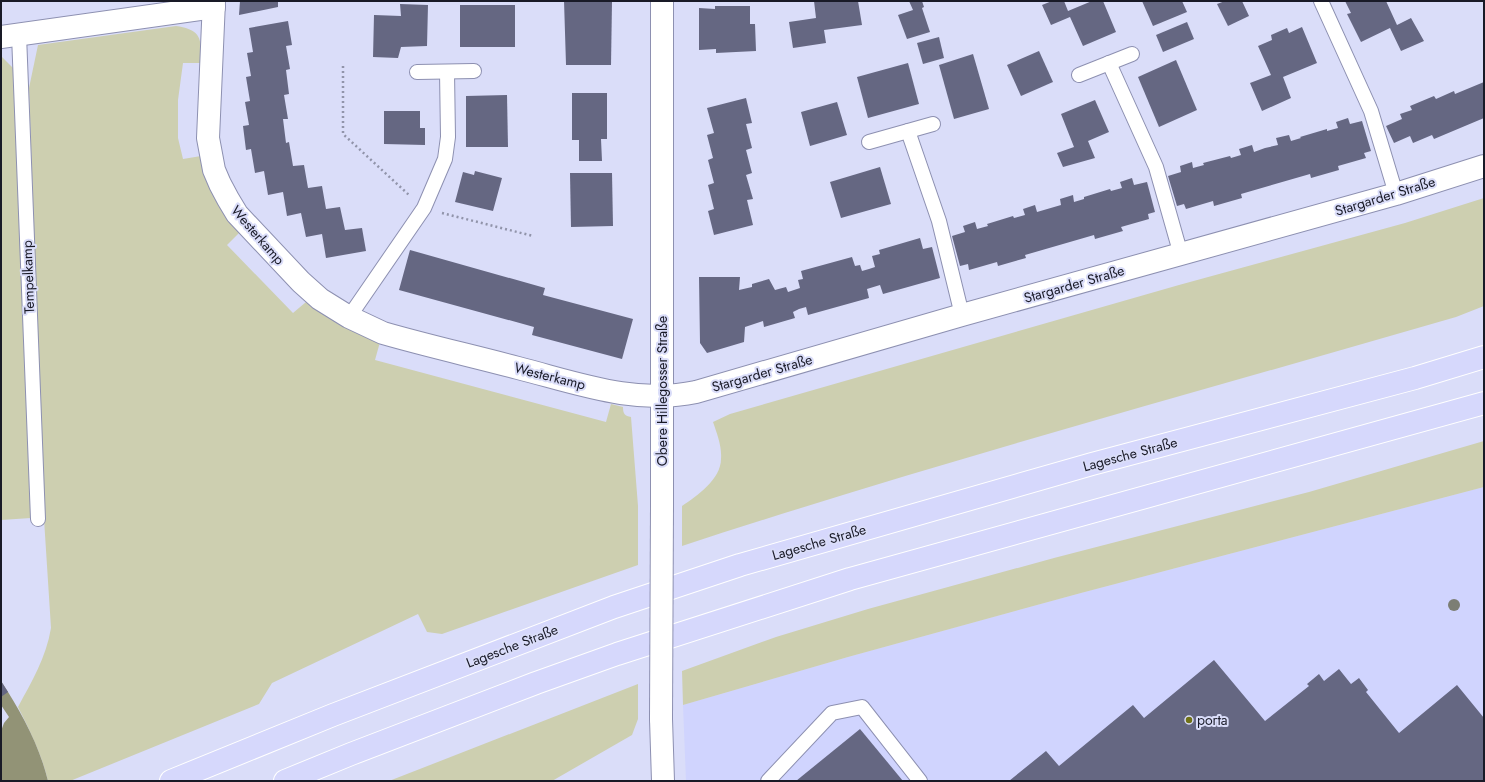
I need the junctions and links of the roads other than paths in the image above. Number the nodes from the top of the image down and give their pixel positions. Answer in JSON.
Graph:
{"nodes":[{"id":1,"x":662,"y":1,"type":"edge"},
{"id":2,"x":1321,"y":1,"type":"edge"},
{"id":3,"x":214,"y":4,"type":"edge"},
{"id":4,"x":10,"y":36,"type":"edge"},
{"id":5,"x":1132,"y":54,"type":"dead end"},
{"id":6,"x":1109,"y":63,"type":"junction"},
{"id":7,"x":474,"y":71,"type":"dead end"},
{"id":8,"x":417,"y":72,"type":"dead end"},
{"id":9,"x":447,"y":72,"type":"junction"},
{"id":10,"x":1079,"y":75,"type":"dead end"},
{"id":11,"x":933,"y":124,"type":"dead end"},
{"id":12,"x":908,"y":131,"type":"junction"},
{"id":13,"x":869,"y":142,"type":"dead end"},
{"id":14,"x":1484,"y":166,"type":"edge"},
{"id":15,"x":1396,"y":194,"type":"junction"},
{"id":16,"x":1181,"y":255,"type":"junction"},
{"id":17,"x":962,"y":315,"type":"junction"},
{"id":18,"x":349,"y":316,"type":"junction"},
{"id":19,"x":1484,"y":357,"type":"edge"},
{"id":20,"x":662,"y":397,"type":"junction"},
{"id":21,"x":1484,"y":403,"type":"edge"},
{"id":22,"x":38,"y":519,"type":"dead end"},
{"id":23,"x":171,"y":781,"type":"edge"},
{"id":24,"x":286,"y":781,"type":"edge"},
{"id":25,"x":663,"y":781,"type":"edge"},
{"id":26,"x":768,"y":781,"type":"edge"},
{"id":27,"x":920,"y":781,"type":"edge"}],
"edges":[{"from":1,"to":20,"type":"street","name":"Obere Hillegosser Straße"},
{"from":2,"to":15,"type":"lane"},
{"from":3,"to":4,"type":"street","name":"Tempelkamp"},
{"from":3,"to":18,"type":"street","name":"Westerkamp"},
{"from":4,"to":22,"type":"lane","name":"Tempelkamp"},
{"from":5,"to":6,"type":"lane"},
{"from":6,"to":10,"type":"lane"},
{"from":6,"to":16,"type":"lane"},
{"from":7,"to":9,"type":"lane"},
{"from":8,"to":9,"type":"lane"},
{"from":9,"to":18,"type":"lane"},
{"from":11,"to":12,"type":"lane"},
{"from":12,"to":13,"type":"lane"},
{"from":12,"to":17,"type":"lane"},
{"from":14,"to":15,"type":"street","name":"Stargarder Straße"},
{"from":15,"to":16,"type":"street","name":"Stargarder Straße"},
{"from":16,"to":17,"type":"street","name":"Stargarder Straße"},
{"from":17,"to":20,"type":"street","name":"Stargarder Straße"},
{"from":18,"to":20,"type":"street","name":"Westerkamp"},
{"from":19,"to":23,"type":"highway","name":"Lagesche Straße"},
{"from":20,"to":25,"type":"street","name":"Obere Hillegosser Straße","bridge":true},
{"from":21,"to":24,"type":"highway"},
{"from":26,"to":27,"type":"lane"}]}
